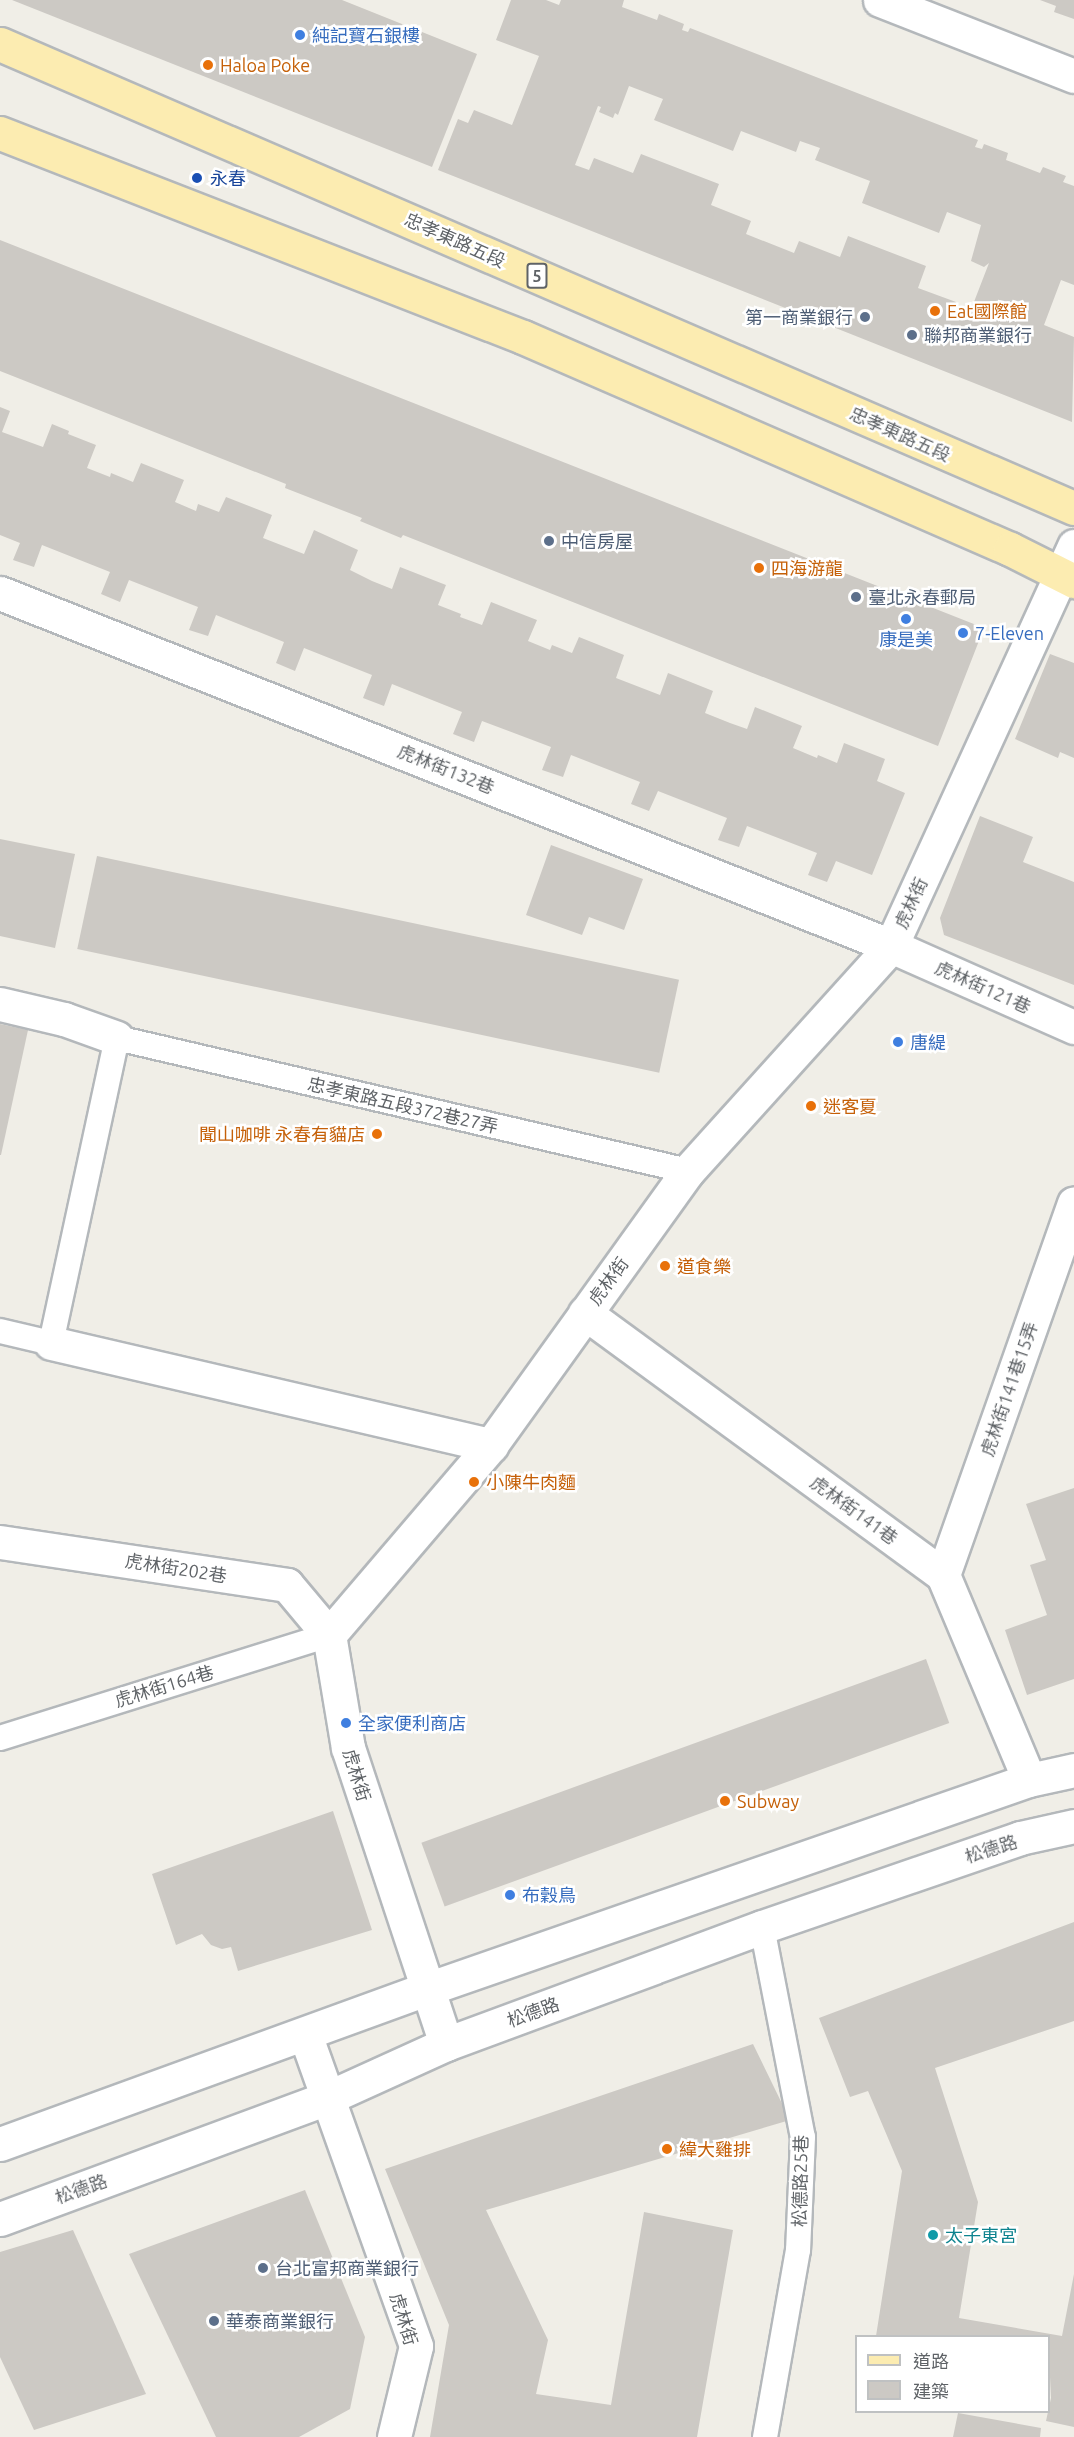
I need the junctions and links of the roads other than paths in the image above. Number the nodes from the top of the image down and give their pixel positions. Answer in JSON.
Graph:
{"nodes":[{"id":1,"x":880,"y":0,"type":"edge"},
{"id":2,"x":0,"y":44,"type":"edge"},
{"id":3,"x":1074,"y":76,"type":"edge"},
{"id":4,"x":0,"y":133,"type":"edge"},
{"id":5,"x":1074,"y":508,"type":"edge"},
{"id":6,"x":1070,"y":568,"type":"edge"},
{"id":7,"x":0,"y":593,"type":"edge"},
{"id":8,"x":891,"y":946,"type":"junction"},
{"id":9,"x":0,"y":1004,"type":"edge"},
{"id":10,"x":1074,"y":1027,"type":"edge"},
{"id":11,"x":117,"y":1038,"type":"junction"},
{"id":12,"x":688,"y":1171,"type":"junction"},
{"id":13,"x":1074,"y":1203,"type":"edge"},
{"id":14,"x":585,"y":1313,"type":"junction"},
{"id":15,"x":0,"y":1331,"type":"edge"},
{"id":16,"x":51,"y":1343,"type":"junction"},
{"id":17,"x":491,"y":1444,"type":"junction"},
{"id":18,"x":0,"y":1542,"type":"edge"},
{"id":19,"x":943,"y":1575,"type":"junction"},
{"id":20,"x":329,"y":1635,"type":"junction"},
{"id":21,"x":0,"y":1738,"type":"edge"},
{"id":22,"x":1074,"y":1770,"type":"edge"},
{"id":23,"x":1029,"y":1780,"type":"junction"},
{"id":24,"x":1074,"y":1826,"type":"edge"},
{"id":25,"x":762,"y":1927,"type":"junction"},
{"id":26,"x":427,"y":1989,"type":"junction"},
{"id":27,"x":305,"y":2034,"type":"junction"},
{"id":28,"x":446,"y":2044,"type":"junction"},
{"id":29,"x":325,"y":2099,"type":"junction"},
{"id":30,"x":0,"y":2144,"type":"edge"},
{"id":31,"x":0,"y":2219,"type":"edge"},
{"id":32,"x":394,"y":2437,"type":"edge"},
{"id":33,"x":765,"y":2437,"type":"edge"}],
"edges":[{"from":1,"to":3,"type":"street"},
{"from":2,"to":5,"type":"main road","name":"忠孝東路五段","number":"5"},
{"from":4,"to":6,"type":"main road"},
{"from":6,"to":8,"type":"street","name":"虎林街"},
{"from":7,"to":8,"type":"street","name":"虎林街132巷"},
{"from":8,"to":10,"type":"street","name":"虎林街121巷"},
{"from":8,"to":12,"type":"street","name":"虎林街"},
{"from":9,"to":11,"type":"street","name":"忠孝東路五段372巷27弄"},
{"from":11,"to":12,"type":"lane","name":"忠孝東路五段372巷27弄"},
{"from":11,"to":16,"type":"lane"},
{"from":12,"to":14,"type":"street","name":"虎林街"},
{"from":13,"to":19,"type":"street","name":"虎林街141巷15弄"},
{"from":14,"to":17,"type":"street","name":"虎林街"},
{"from":14,"to":19,"type":"street","name":"虎林街141巷"},
{"from":15,"to":16,"type":"lane"},
{"from":16,"to":17,"type":"street"},
{"from":17,"to":20,"type":"street","name":"虎林街"},
{"from":18,"to":20,"type":"street","name":"虎林街202巷"},
{"from":19,"to":23,"type":"street"},
{"from":20,"to":21,"type":"lane","name":"虎林街164巷"},
{"from":20,"to":26,"type":"street","name":"虎林街"},
{"from":22,"to":23,"type":"street"},
{"from":23,"to":26,"type":"street"},
{"from":24,"to":25,"type":"street","name":"松德路"},
{"from":25,"to":28,"type":"street","name":"松德路"},
{"from":25,"to":33,"type":"lane","name":"松德路25巷"},
{"from":26,"to":27,"type":"street"},
{"from":26,"to":28,"type":"street","name":"虎林街"},
{"from":27,"to":29,"type":"street","name":"虎林街"},
{"from":27,"to":30,"type":"street"},
{"from":28,"to":29,"type":"street","name":"松德路"},
{"from":29,"to":31,"type":"street","name":"松德路"},
{"from":29,"to":32,"type":"street","name":"虎林街"}]}
